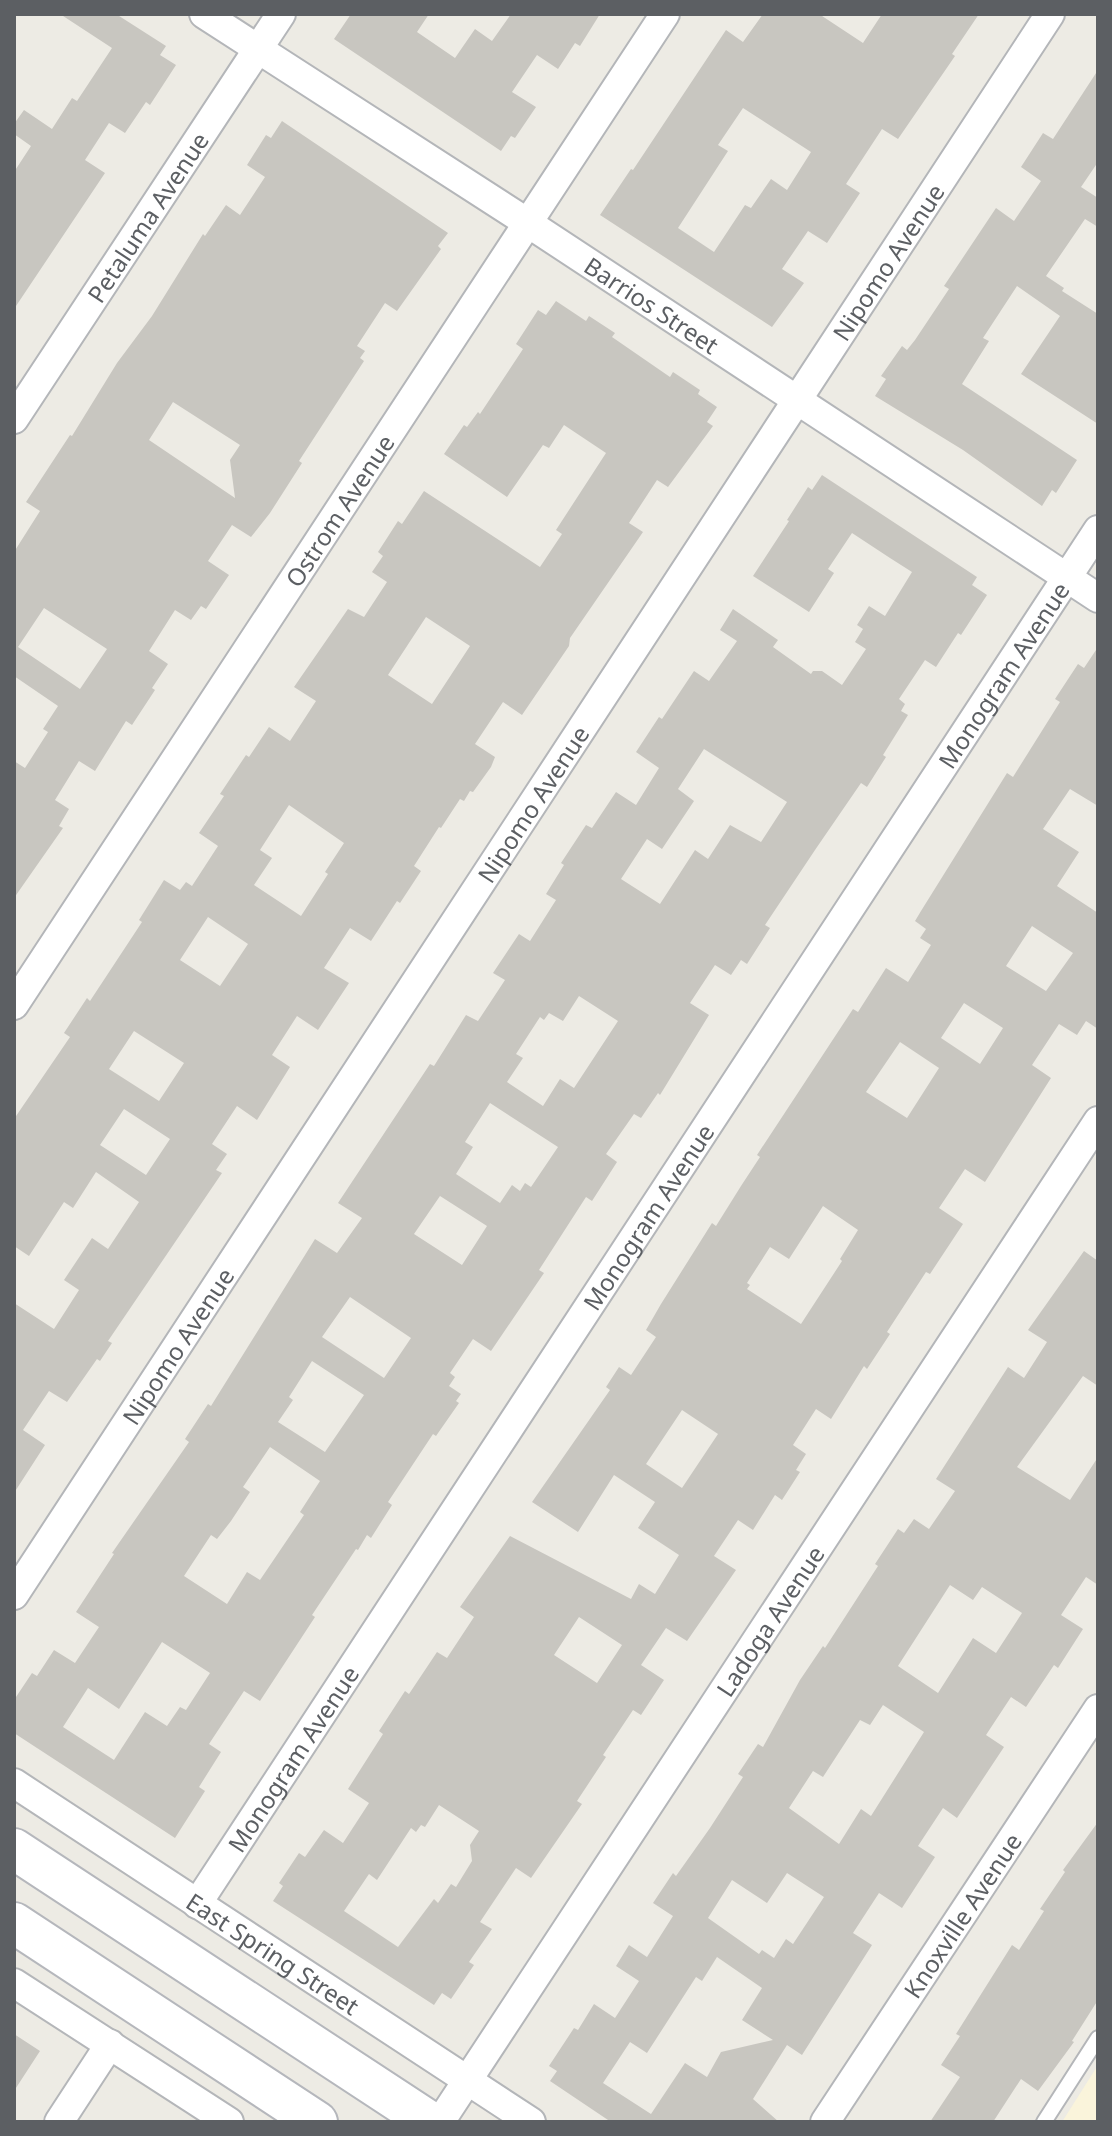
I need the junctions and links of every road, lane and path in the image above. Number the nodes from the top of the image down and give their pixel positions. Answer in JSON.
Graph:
{"nodes":[{"id":1,"x":204,"y":14,"type":"edge"},
{"id":2,"x":281,"y":14,"type":"edge"},
{"id":3,"x":665,"y":14,"type":"edge"},
{"id":4,"x":1050,"y":14,"type":"edge"},
{"id":5,"x":258,"y":50,"type":"junction"},
{"id":6,"x":528,"y":223,"type":"junction"},
{"id":7,"x":798,"y":402,"type":"junction"},
{"id":8,"x":14,"y":419,"type":"edge"},
{"id":9,"x":1098,"y":530,"type":"edge"},
{"id":10,"x":1067,"y":578,"type":"junction"},
{"id":11,"x":1098,"y":598,"type":"edge"},
{"id":12,"x":14,"y":1005,"type":"edge"},
{"id":13,"x":1098,"y":1121,"type":"edge"},
{"id":14,"x":14,"y":1595,"type":"edge"},
{"id":15,"x":1098,"y":1709,"type":"edge"},
{"id":16,"x":14,"y":1783,"type":"edge"},
{"id":17,"x":14,"y":1849,"type":"edge"},
{"id":18,"x":197,"y":1904,"type":"junction"},
{"id":19,"x":14,"y":1923,"type":"edge"},
{"id":20,"x":14,"y":1983,"type":"edge"},
{"id":21,"x":1098,"y":2038,"type":"edge"},
{"id":22,"x":110,"y":2044,"type":"junction"},
{"id":23,"x":468,"y":2079,"type":"junction"},
{"id":24,"x":59,"y":2122,"type":"edge"},
{"id":25,"x":229,"y":2122,"type":"edge"},
{"id":26,"x":317,"y":2122,"type":"edge"},
{"id":27,"x":430,"y":2122,"type":"edge"},
{"id":28,"x":440,"y":2122,"type":"edge"},
{"id":29,"x":531,"y":2122,"type":"edge"},
{"id":30,"x":825,"y":2122,"type":"edge"},
{"id":31,"x":1044,"y":2122,"type":"edge"}],
"edges":[{"from":1,"to":5,"type":"street","name":"Barrios Street"},
{"from":2,"to":5,"type":"street","name":"Petaluma Avenue"},
{"from":3,"to":6,"type":"street","name":"Ostrom Avenue"},
{"from":4,"to":7,"type":"street","name":"Nipomo Avenue"},
{"from":5,"to":6,"type":"street","name":"Barrios Street"},
{"from":5,"to":8,"type":"street","name":"Petaluma Avenue"},
{"from":6,"to":7,"type":"street","name":"Barrios Street"},
{"from":6,"to":12,"type":"street","name":"Ostrom Avenue"},
{"from":7,"to":10,"type":"street","name":"Barrios Street"},
{"from":7,"to":14,"type":"street","name":"Nipomo Avenue"},
{"from":9,"to":10,"type":"street","name":"Monogram Avenue"},
{"from":10,"to":11,"type":"street","name":"Barrios Street"},
{"from":10,"to":18,"type":"street","name":"Monogram Avenue"},
{"from":13,"to":23,"type":"street","name":"Ladoga Avenue"},
{"from":15,"to":30,"type":"street","name":"Knoxville Avenue"},
{"from":16,"to":18,"type":"street","name":"East Spring Street"},
{"from":17,"to":27,"type":"main road"},
{"from":18,"to":23,"type":"street","name":"East Spring Street"},
{"from":19,"to":26,"type":"main road"},
{"from":20,"to":22,"type":"street"},
{"from":21,"to":31,"type":"lane"},
{"from":22,"to":24,"type":"street"},
{"from":22,"to":25,"type":"street"},
{"from":23,"to":28,"type":"street","name":"Ladoga Avenue"},
{"from":23,"to":29,"type":"street","name":"East Spring Street"}]}
